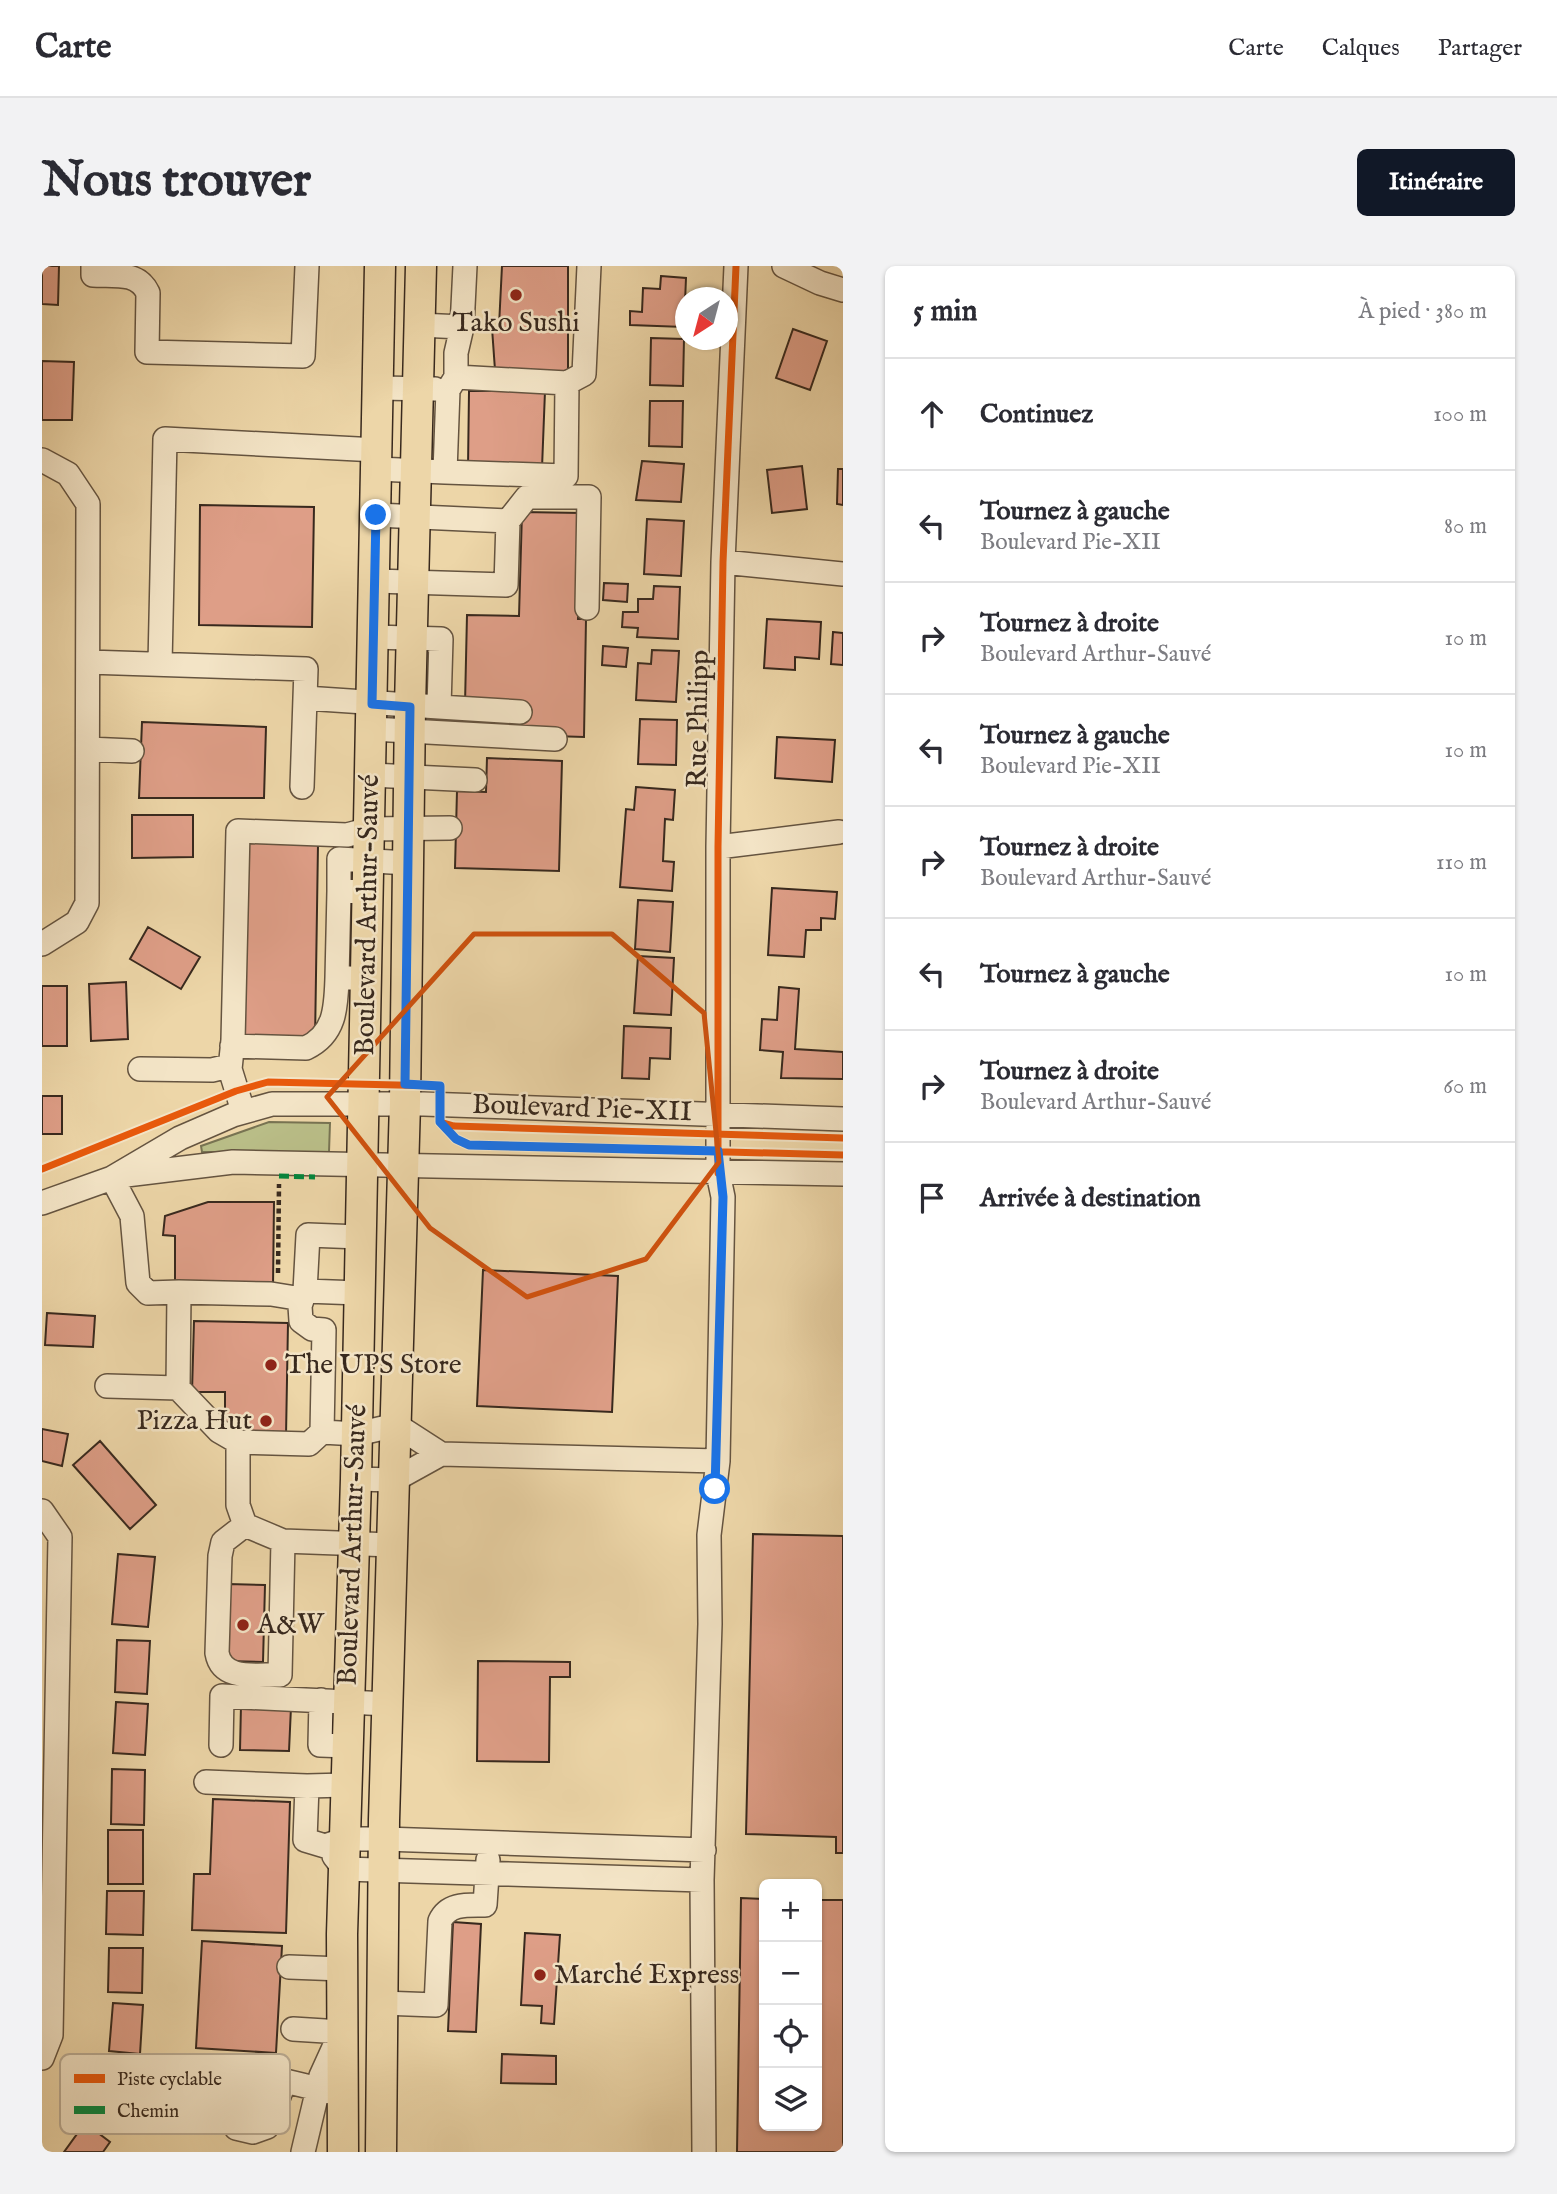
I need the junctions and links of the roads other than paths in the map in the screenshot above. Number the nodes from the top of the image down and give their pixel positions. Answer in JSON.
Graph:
{"nodes":[{"id":1,"x":93,"y":266,"type":"edge"},
{"id":2,"x":307,"y":266,"type":"edge"},
{"id":3,"x":380,"y":266,"type":"edge"},
{"id":4,"x":421,"y":266,"type":"edge"},
{"id":5,"x":465,"y":266,"type":"edge"},
{"id":6,"x":589,"y":266,"type":"edge"},
{"id":7,"x":736,"y":266,"type":"edge"},
{"id":8,"x":784,"y":266,"type":"edge"},
{"id":9,"x":843,"y":290,"type":"edge"},
{"id":10,"x":419,"y":325,"type":"junction"},
{"id":11,"x":462,"y":327,"type":"junction"},
{"id":12,"x":452,"y":383,"type":"junction"},
{"id":13,"x":567,"y":383,"type":"junction"},
{"id":14,"x":378,"y":388,"type":"junction"},
{"id":15,"x":418,"y":389,"type":"junction"},
{"id":16,"x":377,"y":459,"type":"junction"},
{"id":17,"x":42,"y":460,"type":"edge"},
{"id":18,"x":415,"y":471,"type":"junction"},
{"id":19,"x":445,"y":472,"type":"junction"},
{"id":20,"x":566,"y":486,"type":"junction"},
{"id":21,"x":376,"y":515,"type":"junction"},
{"id":22,"x":414,"y":517,"type":"junction"},
{"id":23,"x":508,"y":522,"type":"junction"},
{"id":24,"x":723,"y":562,"type":"junction"},
{"id":25,"x":843,"y":574,"type":"edge"},
{"id":26,"x":375,"y":581,"type":"junction"},
{"id":27,"x":413,"y":582,"type":"junction"},
{"id":28,"x":587,"y":608,"type":"dead end"},
{"id":29,"x":374,"y":637,"type":"junction"},
{"id":30,"x":412,"y":639,"type":"junction"},
{"id":31,"x":88,"y":662,"type":"junction"},
{"id":32,"x":160,"y":664,"type":"junction"},
{"id":33,"x":305,"y":698,"type":"junction"},
{"id":34,"x":520,"y":712,"type":"dead end"},
{"id":35,"x":419,"y":715,"type":"junction"},
{"id":36,"x":372,"y":716,"type":"junction"},
{"id":37,"x":555,"y":739,"type":"dead end"},
{"id":38,"x":88,"y":750,"type":"junction"},
{"id":39,"x":132,"y":751,"type":"dead end"},
{"id":40,"x":371,"y":775,"type":"junction"},
{"id":41,"x":409,"y":777,"type":"junction"},
{"id":42,"x":475,"y":780,"type":"dead end"},
{"id":43,"x":302,"y":787,"type":"dead end"},
{"id":44,"x":450,"y":828,"type":"dead end"},
{"id":45,"x":370,"y":829,"type":"junction"},
{"id":46,"x":408,"y":830,"type":"junction"},
{"id":47,"x":842,"y":831,"type":"edge"},
{"id":48,"x":718,"y":847,"type":"junction"},
{"id":49,"x":369,"y":861,"type":"junction"},
{"id":50,"x":408,"y":863,"type":"junction"},
{"id":51,"x":339,"y":891,"type":"junction"},
{"id":52,"x":369,"y":892,"type":"junction"},
{"id":53,"x":42,"y":944,"type":"edge"},
{"id":54,"x":337,"y":978,"type":"junction"},
{"id":55,"x":367,"y":978,"type":"junction"},
{"id":56,"x":335,"y":1018,"type":"junction"},
{"id":57,"x":366,"y":1018,"type":"junction"},
{"id":58,"x":231,"y":1056,"type":"junction"},
{"id":59,"x":139,"y":1069,"type":"dead end"},
{"id":60,"x":405,"y":1103,"type":"junction"},
{"id":61,"x":364,"y":1104,"type":"junction"},
{"id":62,"x":243,"y":1111,"type":"junction"},
{"id":63,"x":718,"y":1112,"type":"junction"},
{"id":64,"x":843,"y":1119,"type":"edge"},
{"id":65,"x":362,"y":1163,"type":"junction"},
{"id":66,"x":403,"y":1165,"type":"junction"},
{"id":67,"x":718,"y":1173,"type":"junction"},
{"id":68,"x":843,"y":1174,"type":"edge"},
{"id":69,"x":112,"y":1178,"type":"junction"},
{"id":70,"x":42,"y":1203,"type":"edge"},
{"id":71,"x":360,"y":1237,"type":"junction"},
{"id":72,"x":179,"y":1292,"type":"junction"},
{"id":73,"x":359,"y":1293,"type":"junction"},
{"id":74,"x":304,"y":1295,"type":"junction"},
{"id":75,"x":324,"y":1330,"type":"junction"},
{"id":76,"x":358,"y":1340,"type":"junction"},
{"id":77,"x":107,"y":1386,"type":"dead end"},
{"id":78,"x":178,"y":1388,"type":"junction"},
{"id":79,"x":396,"y":1426,"type":"junction"},
{"id":80,"x":322,"y":1432,"type":"junction"},
{"id":81,"x":357,"y":1434,"type":"junction"},
{"id":82,"x":238,"y":1442,"type":"junction"},
{"id":83,"x":441,"y":1454,"type":"junction"},
{"id":84,"x":718,"y":1461,"type":"junction"},
{"id":85,"x":356,"y":1479,"type":"junction"},
{"id":86,"x":394,"y":1480,"type":"junction"},
{"id":87,"x":42,"y":1511,"type":"edge"},
{"id":88,"x":245,"y":1525,"type":"junction"},
{"id":89,"x":283,"y":1541,"type":"junction"},
{"id":90,"x":355,"y":1543,"type":"junction"},
{"id":91,"x":392,"y":1545,"type":"junction"},
{"id":92,"x":335,"y":1701,"type":"junction"},
{"id":93,"x":388,"y":1704,"type":"junction"},
{"id":94,"x":222,"y":1745,"type":"dead end"},
{"id":95,"x":206,"y":1782,"type":"dead end"},
{"id":96,"x":346,"y":1785,"type":"junction"},
{"id":97,"x":307,"y":1786,"type":"junction"},
{"id":98,"x":384,"y":1839,"type":"junction"},
{"id":99,"x":335,"y":1842,"type":"junction"},
{"id":100,"x":489,"y":1842,"type":"junction"},
{"id":101,"x":704,"y":1850,"type":"junction"},
{"id":102,"x":344,"y":1869,"type":"junction"},
{"id":103,"x":383,"y":1871,"type":"junction"},
{"id":104,"x":487,"y":1874,"type":"junction"},
{"id":105,"x":702,"y":1880,"type":"junction"},
{"id":106,"x":289,"y":1967,"type":"dead end"},
{"id":107,"x":342,"y":1969,"type":"junction"},
{"id":108,"x":382,"y":2003,"type":"junction"},
{"id":109,"x":293,"y":2029,"type":"dead end"},
{"id":110,"x":341,"y":2032,"type":"junction"},
{"id":111,"x":42,"y":2058,"type":"edge"},
{"id":112,"x":290,"y":2082,"type":"edge"},
{"id":113,"x":330,"y":2092,"type":"junction"},
{"id":114,"x":303,"y":2152,"type":"edge"},
{"id":115,"x":343,"y":2152,"type":"edge"},
{"id":116,"x":381,"y":2152,"type":"edge"},
{"id":117,"x":704,"y":2152,"type":"edge"}],
"edges":[{"from":1,"to":2,"type":"street"},
{"from":3,"to":14,"type":"main road","name":"Boulevard Arthur-Sauvé"},
{"from":4,"to":10,"type":"main road","name":"Boulevard Arthur-Sauvé"},
{"from":5,"to":11,"type":"street"},
{"from":6,"to":13,"type":"street"},
{"from":7,"to":24,"type":"street","name":"Rue Philipp"},
{"from":8,"to":9,"type":"street"},
{"from":10,"to":11,"type":"street"},
{"from":10,"to":15,"type":"main road","name":"Boulevard Arthur-Sauvé"},
{"from":11,"to":12,"type":"street"},
{"from":12,"to":13,"type":"street"},
{"from":12,"to":15,"type":"street"},
{"from":12,"to":19,"type":"street"},
{"from":13,"to":20,"type":"street"},
{"from":14,"to":15,"type":"street"},
{"from":14,"to":16,"type":"main road","name":"Boulevard Arthur-Sauvé"},
{"from":15,"to":18,"type":"main road","name":"Boulevard Arthur-Sauvé"},
{"from":16,"to":18,"type":"street"},
{"from":16,"to":21,"type":"main road","name":"Boulevard Arthur-Sauvé"},
{"from":16,"to":32,"type":"street"},
{"from":17,"to":31,"type":"street"},
{"from":18,"to":19,"type":"street"},
{"from":18,"to":22,"type":"main road","name":"Boulevard Arthur-Sauvé"},
{"from":19,"to":20,"type":"street"},
{"from":20,"to":23,"type":"street"},
{"from":20,"to":28,"type":"street"},
{"from":21,"to":22,"type":"street"},
{"from":21,"to":26,"type":"main road","name":"Boulevard Arthur-Sauvé"},
{"from":22,"to":23,"type":"street"},
{"from":22,"to":27,"type":"main road","name":"Boulevard Arthur-Sauvé"},
{"from":23,"to":27,"type":"street"},
{"from":24,"to":25,"type":"street"},
{"from":24,"to":48,"type":"street","name":"Rue Philipp"},
{"from":26,"to":27,"type":"street"},
{"from":26,"to":29,"type":"main road","name":"Boulevard Arthur-Sauvé"},
{"from":27,"to":30,"type":"main road","name":"Boulevard Arthur-Sauvé"},
{"from":29,"to":30,"type":"street"},
{"from":29,"to":36,"type":"main road","name":"Boulevard Arthur-Sauvé"},
{"from":30,"to":35,"type":"main road","name":"Boulevard Arthur-Sauvé"},
{"from":31,"to":32,"type":"street"},
{"from":31,"to":38,"type":"street"},
{"from":32,"to":33,"type":"street"},
{"from":33,"to":36,"type":"street"},
{"from":33,"to":43,"type":"street"},
{"from":34,"to":35,"type":"street"},
{"from":35,"to":36,"type":"street"},
{"from":35,"to":37,"type":"street"},
{"from":35,"to":41,"type":"main road","name":"Boulevard Arthur-Sauvé"},
{"from":36,"to":40,"type":"main road","name":"Boulevard Arthur-Sauvé"},
{"from":38,"to":39,"type":"street"},
{"from":38,"to":53,"type":"street"},
{"from":40,"to":41,"type":"street"},
{"from":40,"to":45,"type":"main road","name":"Boulevard Arthur-Sauvé"},
{"from":41,"to":42,"type":"street"},
{"from":41,"to":46,"type":"main road","name":"Boulevard Arthur-Sauvé"},
{"from":44,"to":46,"type":"street"},
{"from":45,"to":46,"type":"street"},
{"from":45,"to":49,"type":"main road","name":"Boulevard Arthur-Sauvé"},
{"from":45,"to":58,"type":"street"},
{"from":46,"to":50,"type":"main road","name":"Boulevard Arthur-Sauvé"},
{"from":47,"to":48,"type":"street"},
{"from":48,"to":63,"type":"street","name":"Rue Philipp"},
{"from":49,"to":50,"type":"street"},
{"from":49,"to":51,"type":"street"},
{"from":49,"to":52,"type":"main road","name":"Boulevard Arthur-Sauvé"},
{"from":50,"to":60,"type":"main road","name":"Boulevard Arthur-Sauvé"},
{"from":51,"to":52,"type":"street"},
{"from":51,"to":54,"type":"street"},
{"from":52,"to":55,"type":"main road","name":"Boulevard Arthur-Sauvé"},
{"from":54,"to":55,"type":"street"},
{"from":54,"to":56,"type":"street"},
{"from":55,"to":57,"type":"main road","name":"Boulevard Arthur-Sauvé"},
{"from":56,"to":57,"type":"street"},
{"from":56,"to":58,"type":"street"},
{"from":57,"to":61,"type":"main road","name":"Boulevard Arthur-Sauvé"},
{"from":58,"to":59,"type":"street"},
{"from":58,"to":62,"type":"street"},
{"from":60,"to":61,"type":"street","name":"Boulevard Pie-XII"},
{"from":60,"to":63,"type":"street","name":"Boulevard Pie-XII"},
{"from":60,"to":66,"type":"main road","name":"Boulevard Arthur-Sauvé"},
{"from":61,"to":62,"type":"street","name":"Boulevard Pie-XII"},
{"from":61,"to":65,"type":"main road","name":"Boulevard Arthur-Sauvé"},
{"from":62,"to":69,"type":"street","name":"Boulevard Pie-XII"},
{"from":63,"to":64,"type":"street","name":"Boulevard Pie-XII"},
{"from":63,"to":67,"type":"street","name":"Rue Philipp"},
{"from":65,"to":66,"type":"street","name":"Boulevard Pie-XII"},
{"from":65,"to":69,"type":"street","name":"Boulevard Pie-XII"},
{"from":65,"to":71,"type":"main road","name":"Boulevard Arthur-Sauvé"},
{"from":66,"to":67,"type":"street","name":"Boulevard Pie-XII"},
{"from":66,"to":79,"type":"main road","name":"Boulevard Arthur-Sauvé"},
{"from":67,"to":68,"type":"street","name":"Boulevard Pie-XII"},
{"from":67,"to":84,"type":"street","name":"Rue Philipp"},
{"from":69,"to":70,"type":"street","name":"Boulevard Pie-XII"},
{"from":69,"to":72,"type":"street"},
{"from":71,"to":73,"type":"main road","name":"Boulevard Arthur-Sauvé"},
{"from":71,"to":74,"type":"street"},
{"from":72,"to":74,"type":"street"},
{"from":72,"to":78,"type":"street"},
{"from":73,"to":74,"type":"street"},
{"from":73,"to":76,"type":"main road","name":"Boulevard Arthur-Sauvé"},
{"from":74,"to":75,"type":"street"},
{"from":75,"to":76,"type":"street"},
{"from":75,"to":80,"type":"street"},
{"from":76,"to":81,"type":"main road","name":"Boulevard Arthur-Sauvé"},
{"from":77,"to":78,"type":"street"},
{"from":78,"to":82,"type":"street"},
{"from":79,"to":81,"type":"street"},
{"from":79,"to":83,"type":"street"},
{"from":79,"to":86,"type":"main road","name":"Boulevard Arthur-Sauvé"},
{"from":80,"to":81,"type":"street"},
{"from":80,"to":82,"type":"street"},
{"from":81,"to":85,"type":"main road","name":"Boulevard Arthur-Sauvé"},
{"from":82,"to":88,"type":"street"},
{"from":83,"to":84,"type":"street"},
{"from":83,"to":86,"type":"street"},
{"from":84,"to":101,"type":"street","name":"Rue Philipp"},
{"from":85,"to":86,"type":"street"},
{"from":85,"to":90,"type":"main road","name":"Boulevard Arthur-Sauvé"},
{"from":86,"to":91,"type":"main road","name":"Boulevard Arthur-Sauvé"},
{"from":87,"to":111,"type":"street"},
{"from":88,"to":89,"type":"street"},
{"from":88,"to":89,"type":"street"},
{"from":89,"to":90,"type":"street"},
{"from":90,"to":91,"type":"street"},
{"from":90,"to":92,"type":"main road","name":"Boulevard Arthur-Sauvé"},
{"from":91,"to":93,"type":"main road","name":"Boulevard Arthur-Sauvé"},
{"from":92,"to":93,"type":"street"},
{"from":92,"to":94,"type":"street"},
{"from":92,"to":96,"type":"main road","name":"Boulevard Arthur-Sauvé"},
{"from":93,"to":98,"type":"main road","name":"Boulevard Arthur-Sauvé"},
{"from":95,"to":97,"type":"street"},
{"from":96,"to":97,"type":"street"},
{"from":96,"to":99,"type":"main road","name":"Boulevard Arthur-Sauvé"},
{"from":97,"to":99,"type":"street"},
{"from":98,"to":99,"type":"street"},
{"from":98,"to":100,"type":"street"},
{"from":98,"to":103,"type":"main road","name":"Boulevard Arthur-Sauvé"},
{"from":99,"to":102,"type":"main road","name":"Boulevard Arthur-Sauvé"},
{"from":100,"to":101,"type":"street"},
{"from":100,"to":104,"type":"street"},
{"from":101,"to":105,"type":"street","name":"Rue Philipp"},
{"from":102,"to":103,"type":"street"},
{"from":102,"to":107,"type":"main road","name":"Boulevard Arthur-Sauvé"},
{"from":103,"to":104,"type":"street"},
{"from":103,"to":108,"type":"main road","name":"Boulevard Arthur-Sauvé"},
{"from":104,"to":105,"type":"street"},
{"from":104,"to":108,"type":"street"},
{"from":105,"to":117,"type":"street","name":"Rue Philipp"},
{"from":106,"to":107,"type":"street"},
{"from":107,"to":110,"type":"main road","name":"Boulevard Arthur-Sauvé"},
{"from":108,"to":116,"type":"main road","name":"Boulevard Arthur-Sauvé"},
{"from":109,"to":110,"type":"street"},
{"from":110,"to":113,"type":"main road","name":"Boulevard Arthur-Sauvé"},
{"from":112,"to":113,"type":"street"},
{"from":113,"to":114,"type":"street"},
{"from":113,"to":115,"type":"main road","name":"Boulevard Arthur-Sauvé"}]}
